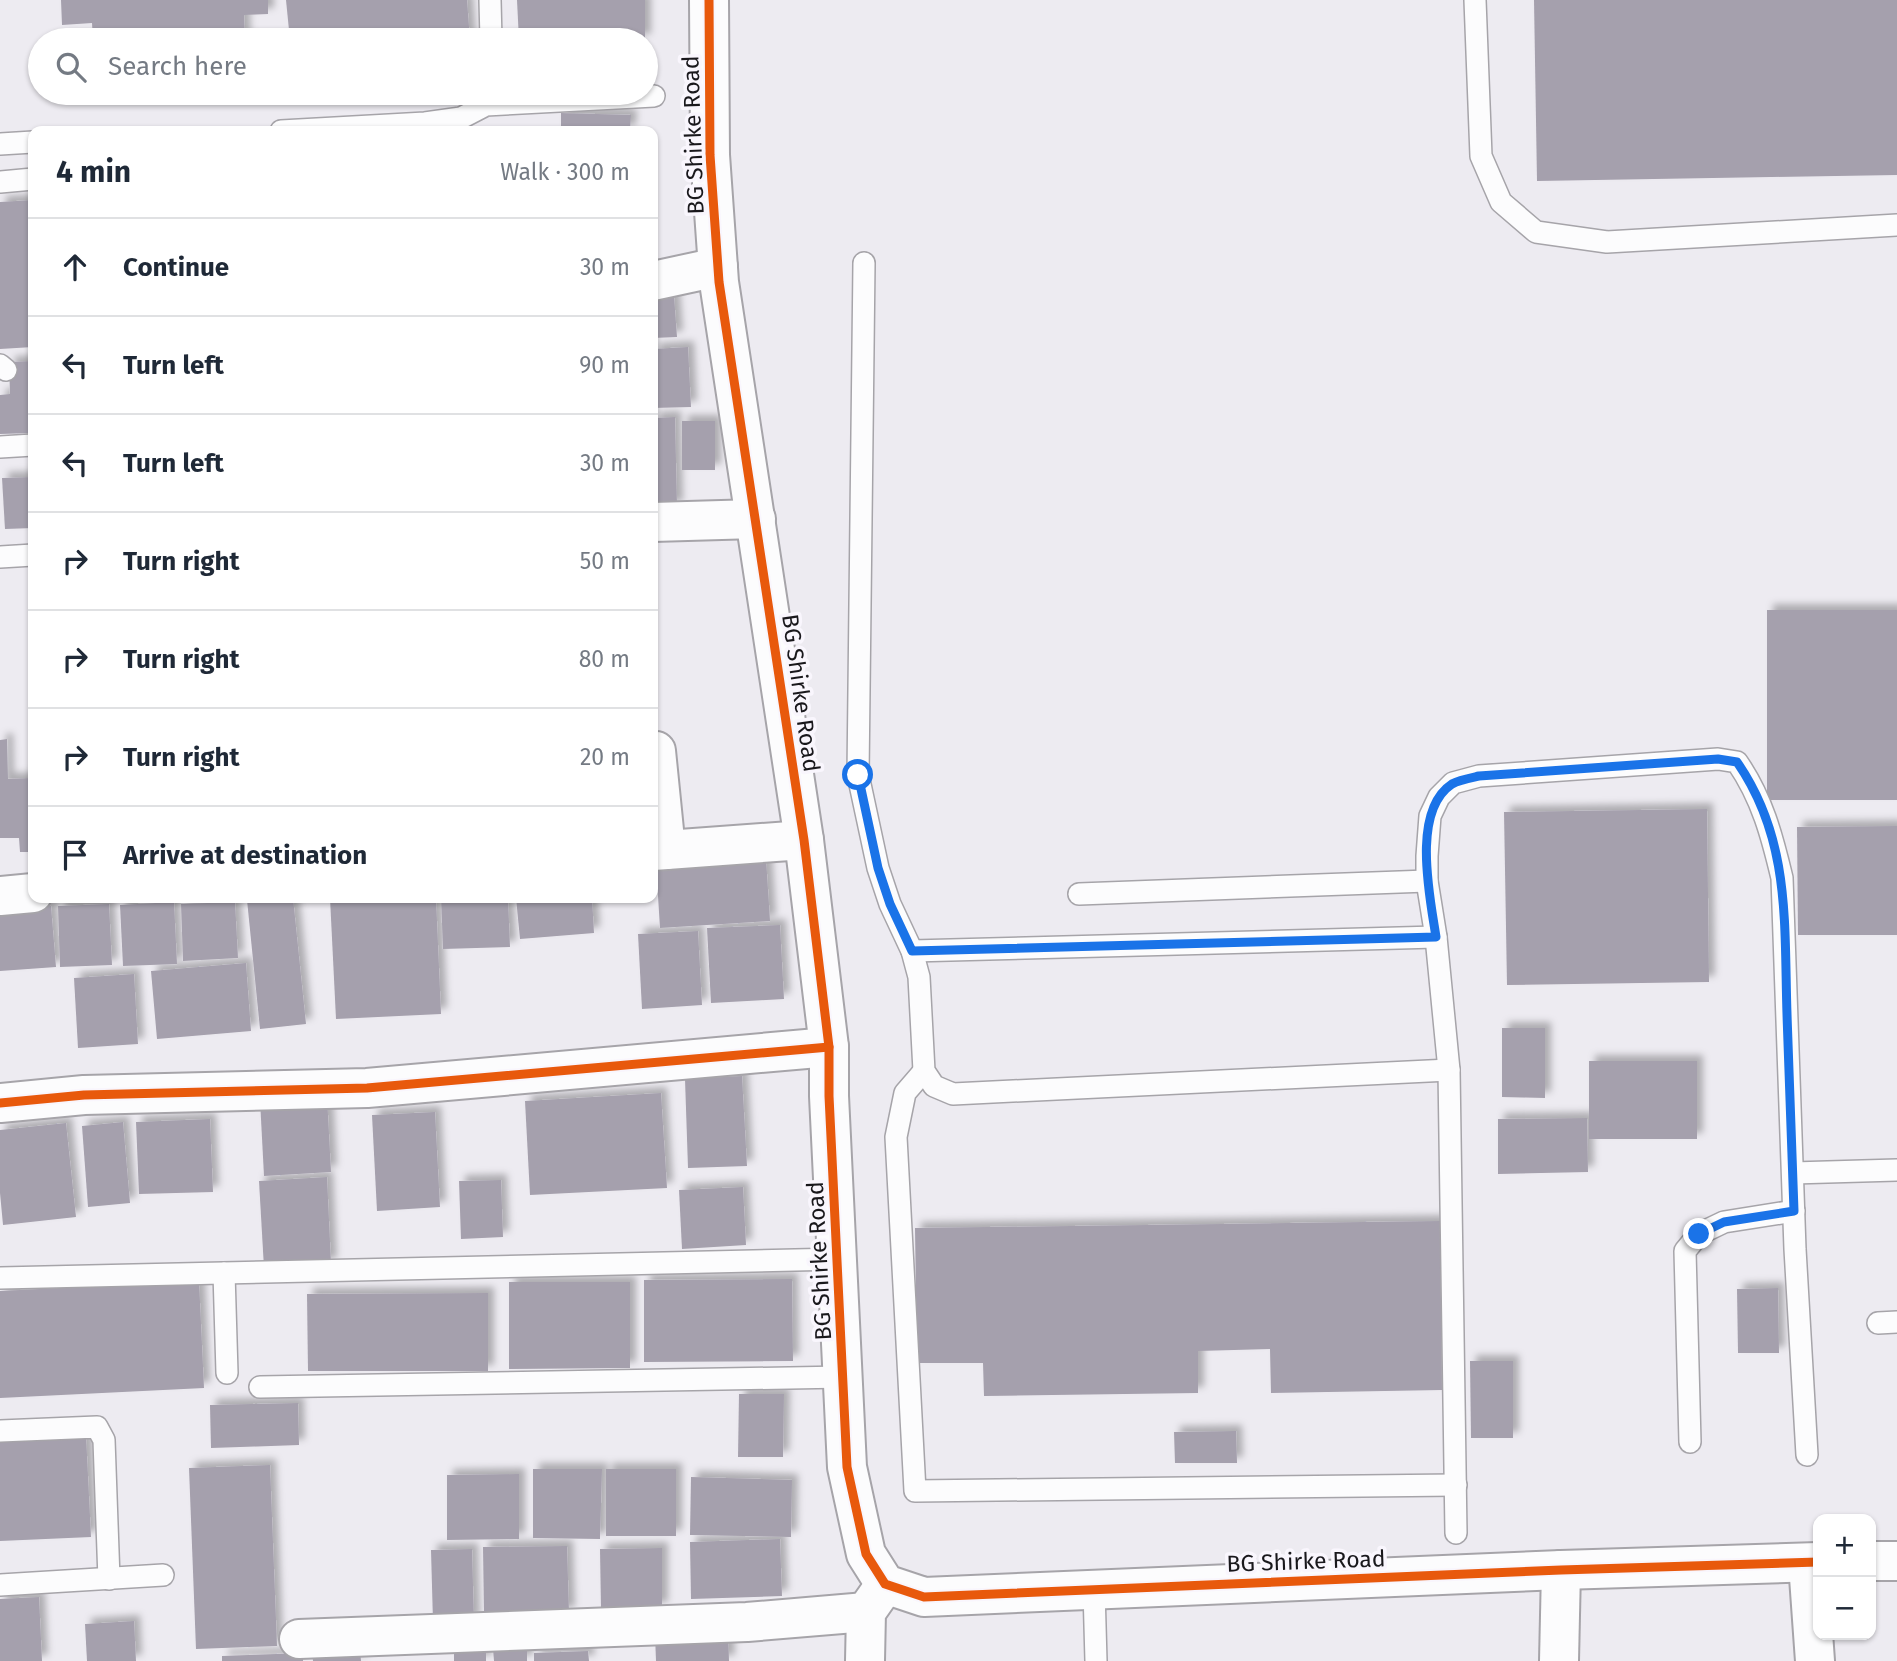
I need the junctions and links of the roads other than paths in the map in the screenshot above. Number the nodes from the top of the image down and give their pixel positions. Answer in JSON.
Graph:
{"nodes":[{"id":1,"x":490,"y":0,"type":"edge"},
{"id":2,"x":709,"y":0,"type":"edge"},
{"id":3,"x":1475,"y":0,"type":"edge"},
{"id":4,"x":491,"y":28,"type":"edge"},
{"id":5,"x":479,"y":105,"type":"edge"},
{"id":6,"x":371,"y":126,"type":"edge"},
{"id":7,"x":28,"y":142,"type":"edge"},
{"id":8,"x":0,"y":144,"type":"edge"},
{"id":9,"x":28,"y":179,"type":"edge"},
{"id":10,"x":0,"y":182,"type":"edge"},
{"id":11,"x":1897,"y":225,"type":"edge"},
{"id":12,"x":864,"y":263,"type":"dead end"},
{"id":13,"x":718,"y":267,"type":"junction"},
{"id":14,"x":658,"y":281,"type":"edge"},
{"id":15,"x":28,"y":445,"type":"edge"},
{"id":16,"x":0,"y":447,"type":"edge"},
{"id":17,"x":756,"y":519,"type":"junction"},
{"id":18,"x":658,"y":522,"type":"edge"},
{"id":19,"x":28,"y":555,"type":"edge"},
{"id":20,"x":0,"y":557,"type":"edge"},
{"id":21,"x":658,"y":817,"type":"edge"},
{"id":22,"x":804,"y":840,"type":"junction"},
{"id":23,"x":659,"y":850,"type":"edge"},
{"id":24,"x":1427,"y":881,"type":"junction"},
{"id":25,"x":28,"y":893,"type":"edge"},
{"id":26,"x":1079,"y":894,"type":"dead end"},
{"id":27,"x":0,"y":896,"type":"edge"},
{"id":28,"x":1436,"y":937,"type":"junction"},
{"id":29,"x":912,"y":951,"type":"junction"},
{"id":30,"x":829,"y":1046,"type":"junction"},
{"id":31,"x":1449,"y":1070,"type":"junction"},
{"id":32,"x":923,"y":1071,"type":"junction"},
{"id":33,"x":0,"y":1103,"type":"edge"},
{"id":34,"x":1897,"y":1170,"type":"edge"},
{"id":35,"x":1793,"y":1173,"type":"junction"},
{"id":36,"x":1794,"y":1211,"type":"junction"},
{"id":37,"x":839,"y":1259,"type":"junction"},
{"id":38,"x":224,"y":1273,"type":"junction"},
{"id":39,"x":0,"y":1278,"type":"edge"},
{"id":40,"x":227,"y":1373,"type":"dead end"},
{"id":41,"x":844,"y":1377,"type":"junction"},
{"id":42,"x":260,"y":1387,"type":"dead end"},
{"id":43,"x":0,"y":1431,"type":"edge"},
{"id":44,"x":1690,"y":1443,"type":"dead end"},
{"id":45,"x":1807,"y":1455,"type":"dead end"},
{"id":46,"x":1455,"y":1485,"type":"junction"},
{"id":47,"x":1456,"y":1533,"type":"dead end"},
{"id":48,"x":1876,"y":1561,"type":"edge"},
{"id":49,"x":1897,"y":1561,"type":"edge"},
{"id":50,"x":1813,"y":1563,"type":"edge"},
{"id":51,"x":1561,"y":1570,"type":"junction"},
{"id":52,"x":163,"y":1575,"type":"dead end"},
{"id":53,"x":1813,"y":1577,"type":"edge"},
{"id":54,"x":109,"y":1579,"type":"junction"},
{"id":55,"x":0,"y":1585,"type":"edge"},
{"id":56,"x":1094,"y":1590,"type":"junction"},
{"id":57,"x":876,"y":1598,"type":"junction"},
{"id":58,"x":299,"y":1639,"type":"dead end"},
{"id":59,"x":865,"y":1661,"type":"edge"},
{"id":60,"x":1096,"y":1661,"type":"edge"},
{"id":61,"x":1559,"y":1661,"type":"edge"},
{"id":62,"x":1815,"y":1661,"type":"edge"}],
"edges":[{"from":1,"to":4,"type":"lane"},
{"from":2,"to":13,"type":"street","name":"BG Shirke Road"},
{"from":3,"to":11,"type":"lane"},
{"from":5,"to":6,"type":"lane"},
{"from":7,"to":8,"type":"lane"},
{"from":9,"to":10,"type":"lane"},
{"from":12,"to":29,"type":"lane"},
{"from":13,"to":14,"type":"street"},
{"from":13,"to":17,"type":"street","name":"BG Shirke Road"},
{"from":15,"to":16,"type":"lane"},
{"from":17,"to":18,"type":"street"},
{"from":17,"to":22,"type":"street","name":"BG Shirke Road"},
{"from":19,"to":20,"type":"lane"},
{"from":21,"to":23,"type":"street"},
{"from":22,"to":23,"type":"street"},
{"from":22,"to":30,"type":"street","name":"BG Shirke Road"},
{"from":24,"to":26,"type":"lane"},
{"from":24,"to":28,"type":"lane"},
{"from":24,"to":35,"type":"lane"},
{"from":25,"to":27,"type":"street"},
{"from":28,"to":29,"type":"lane"},
{"from":28,"to":31,"type":"lane"},
{"from":29,"to":32,"type":"lane"},
{"from":30,"to":33,"type":"street"},
{"from":30,"to":37,"type":"street","name":"BG Shirke Road"},
{"from":31,"to":32,"type":"lane"},
{"from":31,"to":46,"type":"lane"},
{"from":32,"to":46,"type":"lane"},
{"from":34,"to":35,"type":"lane"},
{"from":35,"to":36,"type":"lane"},
{"from":36,"to":44,"type":"lane"},
{"from":36,"to":45,"type":"lane"},
{"from":37,"to":38,"type":"lane"},
{"from":37,"to":41,"type":"street","name":"BG Shirke Road"},
{"from":38,"to":39,"type":"lane"},
{"from":38,"to":40,"type":"lane"},
{"from":41,"to":42,"type":"lane"},
{"from":41,"to":57,"type":"street","name":"BG Shirke Road"},
{"from":43,"to":54,"type":"lane"},
{"from":46,"to":47,"type":"lane"},
{"from":48,"to":49,"type":"street"},
{"from":50,"to":51,"type":"street","name":"BG Shirke Road"},
{"from":51,"to":56,"type":"street","name":"BG Shirke Road"},
{"from":51,"to":61,"type":"street"},
{"from":52,"to":54,"type":"lane"},
{"from":53,"to":62,"type":"street"},
{"from":54,"to":55,"type":"lane"},
{"from":56,"to":57,"type":"street","name":"BG Shirke Road"},
{"from":56,"to":60,"type":"lane"},
{"from":57,"to":58,"type":"street"},
{"from":57,"to":59,"type":"street"}]}
